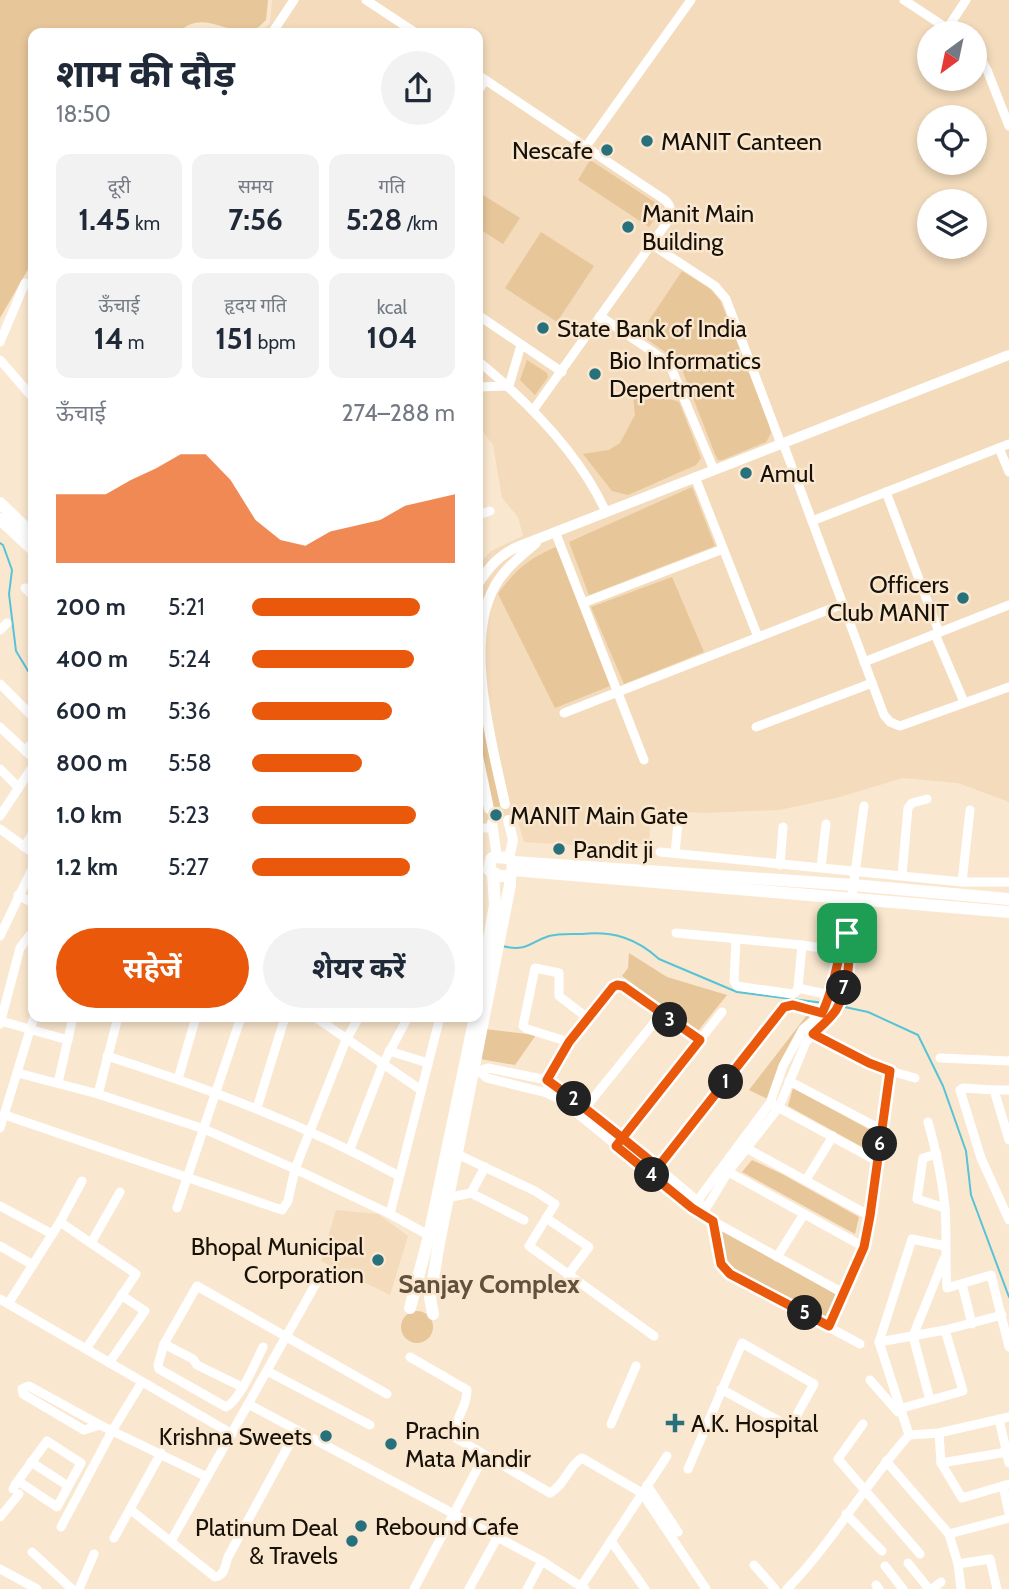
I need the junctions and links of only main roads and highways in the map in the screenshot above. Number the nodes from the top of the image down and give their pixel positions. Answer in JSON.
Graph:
{"nodes":[{"id":1,"x":0,"y":503,"type":"edge"},
{"id":2,"x":0,"y":519,"type":"edge"},
{"id":3,"x":28,"y":530,"type":"edge"},
{"id":4,"x":28,"y":545,"type":"edge"},
{"id":5,"x":497,"y":865,"type":"edge"},
{"id":6,"x":853,"y":892,"type":"junction"},
{"id":7,"x":1009,"y":899,"type":"edge"},
{"id":8,"x":1009,"y":912,"type":"edge"},
{"id":9,"x":491,"y":955,"type":"junction"},
{"id":10,"x":483,"y":983,"type":"edge"},
{"id":11,"x":483,"y":1006,"type":"edge"},
{"id":12,"x":475,"y":1022,"type":"edge"},
{"id":13,"x":481,"y":1022,"type":"edge"},
{"id":14,"x":473,"y":1070,"type":"junction"},
{"id":15,"x":434,"y":1238,"type":"junction"},
{"id":16,"x":410,"y":1308,"type":"dead end"},
{"id":17,"x":433,"y":1314,"type":"dead end"}],
"edges":[{"from":1,"to":3,"type":"main road"},
{"from":2,"to":4,"type":"main road"},
{"from":5,"to":6,"type":"main road"},
{"from":5,"to":9,"type":"main road"},
{"from":6,"to":7,"type":"main road"},
{"from":6,"to":8,"type":"main road"},
{"from":9,"to":10,"type":"main road"},
{"from":9,"to":11,"type":"main road"},
{"from":12,"to":14,"type":"main road"},
{"from":13,"to":14,"type":"main road"},
{"from":14,"to":15,"type":"main road"},
{"from":14,"to":15,"type":"main road"},
{"from":15,"to":16,"type":"main road"},
{"from":15,"to":17,"type":"main road"}]}
